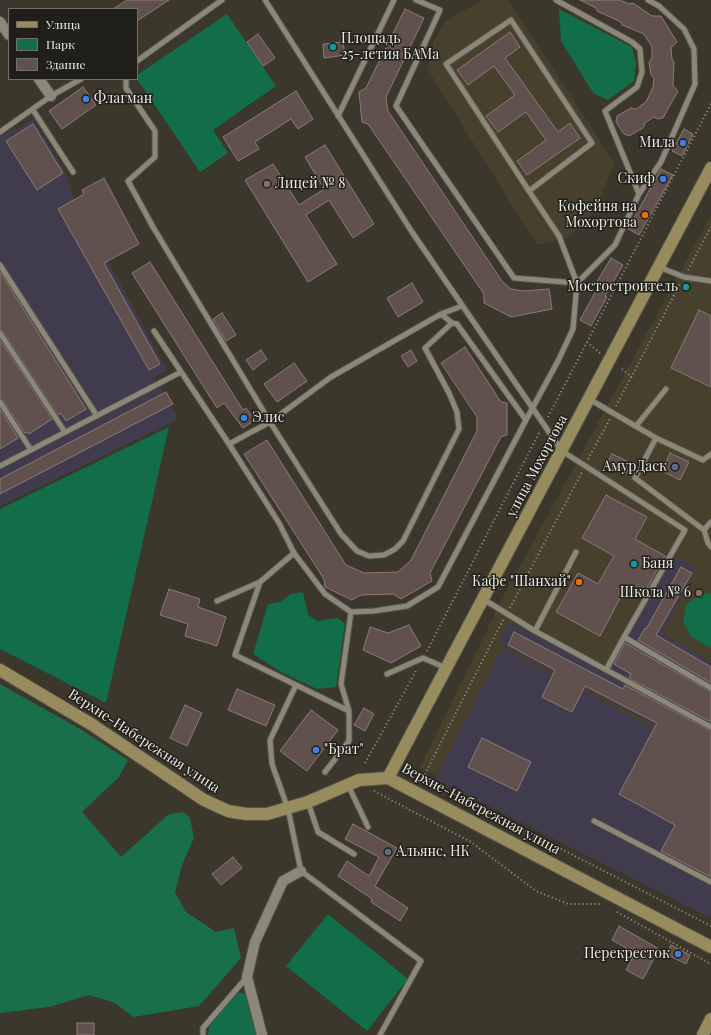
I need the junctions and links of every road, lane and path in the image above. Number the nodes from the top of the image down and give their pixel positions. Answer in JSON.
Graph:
{"nodes":[{"id":1,"x":222,"y":0,"type":"edge"},
{"id":2,"x":265,"y":0,"type":"edge"},
{"id":3,"x":394,"y":0,"type":"edge"},
{"id":4,"x":416,"y":0,"type":"edge"},
{"id":5,"x":556,"y":0,"type":"edge"},
{"id":6,"x":648,"y":0,"type":"edge"},
{"id":7,"x":0,"y":22,"type":"edge"},
{"id":8,"x":8,"y":34,"type":"edge"},
{"id":9,"x":138,"y":60,"type":"edge"},
{"id":10,"x":40,"y":80,"type":"edge"},
{"id":11,"x":79,"y":80,"type":"edge"},
{"id":12,"x":126,"y":80,"type":"edge"},
{"id":13,"x":51,"y":96,"type":"junction"},
{"id":14,"x":33,"y":110,"type":"junction"},
{"id":15,"x":338,"y":116,"type":"junction"},
{"id":16,"x":0,"y":132,"type":"edge"},
{"id":17,"x":711,"y":168,"type":"edge"},
{"id":18,"x":73,"y":172,"type":"dead end"},
{"id":19,"x":529,"y":191,"type":"junction"},
{"id":20,"x":639,"y":194,"type":"junction"},
{"id":21,"x":711,"y":227,"type":"edge"},
{"id":22,"x":0,"y":265,"type":"edge"},
{"id":23,"x":659,"y":267,"type":"junction"},
{"id":24,"x":684,"y":276,"type":"junction"},
{"id":25,"x":711,"y":280,"type":"edge"},
{"id":26,"x":577,"y":282,"type":"junction"},
{"id":27,"x":462,"y":306,"type":"junction"},
{"id":28,"x":441,"y":314,"type":"junction"},
{"id":29,"x":452,"y":323,"type":"junction"},
{"id":30,"x":154,"y":331,"type":"dead end"},
{"id":31,"x":0,"y":333,"type":"edge"},
{"id":32,"x":587,"y":342,"type":"dead end"},
{"id":33,"x":601,"y":354,"type":"dead end"},
{"id":34,"x":622,"y":370,"type":"dead end"},
{"id":35,"x":181,"y":372,"type":"junction"},
{"id":36,"x":632,"y":377,"type":"junction"},
{"id":37,"x":666,"y":389,"type":"dead end"},
{"id":38,"x":589,"y":399,"type":"junction"},
{"id":39,"x":0,"y":402,"type":"edge"},
{"id":40,"x":533,"y":408,"type":"junction"},
{"id":41,"x":613,"y":413,"type":"junction"},
{"id":42,"x":97,"y":416,"type":"junction"},
{"id":43,"x":526,"y":420,"type":"junction"},
{"id":44,"x":270,"y":422,"type":"junction"},
{"id":45,"x":636,"y":426,"type":"junction"},
{"id":46,"x":65,"y":432,"type":"junction"},
{"id":47,"x":656,"y":438,"type":"junction"},
{"id":48,"x":229,"y":444,"type":"junction"},
{"id":49,"x":31,"y":450,"type":"junction"},
{"id":50,"x":562,"y":451,"type":"junction"},
{"id":51,"x":711,"y":454,"type":"edge"},
{"id":52,"x":585,"y":465,"type":"junction"},
{"id":53,"x":0,"y":466,"type":"edge"},
{"id":54,"x":711,"y":522,"type":"edge"},
{"id":55,"x":704,"y":530,"type":"junction"},
{"id":56,"x":711,"y":547,"type":"edge"},
{"id":57,"x":576,"y":552,"type":"dead end"},
{"id":58,"x":294,"y":553,"type":"junction"},
{"id":59,"x":260,"y":582,"type":"junction"},
{"id":60,"x":483,"y":599,"type":"junction"},
{"id":61,"x":217,"y":601,"type":"dead end"},
{"id":62,"x":352,"y":612,"type":"junction"},
{"id":63,"x":507,"y":613,"type":"junction"},
{"id":64,"x":535,"y":631,"type":"junction"},
{"id":65,"x":624,"y":637,"type":"junction"},
{"id":66,"x":446,"y":668,"type":"junction"},
{"id":67,"x":0,"y":670,"type":"edge"},
{"id":68,"x":606,"y":670,"type":"junction"},
{"id":69,"x":387,"y":674,"type":"dead end"},
{"id":70,"x":296,"y":685,"type":"junction"},
{"id":71,"x":711,"y":688,"type":"edge"},
{"id":72,"x":349,"y":711,"type":"junction"},
{"id":73,"x":711,"y":727,"type":"edge"},
{"id":74,"x":382,"y":735,"type":"dead end"},
{"id":75,"x":365,"y":763,"type":"dead end"},
{"id":76,"x":326,"y":772,"type":"dead end"},
{"id":77,"x":388,"y":778,"type":"junction"},
{"id":78,"x":348,"y":784,"type":"junction"},
{"id":79,"x":373,"y":791,"type":"dead end"},
{"id":80,"x":308,"y":802,"type":"junction"},
{"id":81,"x":288,"y":809,"type":"junction"},
{"id":82,"x":594,"y":821,"type":"dead end"},
{"id":83,"x":368,"y":827,"type":"dead end"},
{"id":84,"x":354,"y":854,"type":"dead end"},
{"id":85,"x":301,"y":871,"type":"junction"},
{"id":86,"x":711,"y":882,"type":"edge"},
{"id":87,"x":607,"y":907,"type":"dead end"},
{"id":88,"x":614,"y":911,"type":"dead end"},
{"id":89,"x":711,"y":926,"type":"edge"},
{"id":90,"x":711,"y":947,"type":"edge"},
{"id":91,"x":711,"y":964,"type":"edge"},
{"id":92,"x":247,"y":977,"type":"junction"},
{"id":93,"x":711,"y":1019,"type":"edge"},
{"id":94,"x":203,"y":1035,"type":"edge"},
{"id":95,"x":262,"y":1035,"type":"edge"},
{"id":96,"x":380,"y":1035,"type":"edge"},
{"id":97,"x":703,"y":1035,"type":"edge"}],
"edges":[{"from":1,"to":9,"type":"lane"},
{"from":2,"to":15,"type":"lane"},
{"from":3,"to":15,"type":"lane"},
{"from":4,"to":26,"type":"lane"},
{"from":5,"to":20,"type":"lane"},
{"from":6,"to":20,"type":"lane"},
{"from":7,"to":8,"type":"street"},
{"from":10,"to":13,"type":"street"},
{"from":11,"to":13,"type":"lane"},
{"from":12,"to":44,"type":"lane"},
{"from":13,"to":14,"type":"lane"},
{"from":14,"to":16,"type":"lane"},
{"from":14,"to":18,"type":"lane"},
{"from":15,"to":27,"type":"lane"},
{"from":17,"to":23,"type":"street","name":"улица Мохортова"},
{"from":19,"to":19,"type":"lane"},
{"from":19,"to":26,"type":"lane"},
{"from":20,"to":26,"type":"lane"},
{"from":21,"to":24,"type":"path"},
{"from":22,"to":42,"type":"lane"},
{"from":23,"to":24,"type":"lane"},
{"from":23,"to":38,"type":"street","name":"улица Мохортова"},
{"from":24,"to":25,"type":"lane"},
{"from":24,"to":36,"type":"path"},
{"from":26,"to":40,"type":"lane"},
{"from":27,"to":28,"type":"lane"},
{"from":27,"to":40,"type":"lane"},
{"from":28,"to":29,"type":"lane"},
{"from":28,"to":44,"type":"lane"},
{"from":29,"to":43,"type":"lane"},
{"from":29,"to":44,"type":"lane"},
{"from":30,"to":35,"type":"lane"},
{"from":31,"to":46,"type":"lane"},
{"from":32,"to":33,"type":"path"},
{"from":34,"to":36,"type":"path"},
{"from":35,"to":42,"type":"lane"},
{"from":35,"to":48,"type":"lane"},
{"from":36,"to":41,"type":"path"},
{"from":37,"to":45,"type":"lane"},
{"from":38,"to":41,"type":"lane"},
{"from":38,"to":50,"type":"street","name":"улица Мохортова"},
{"from":39,"to":49,"type":"lane"},
{"from":40,"to":43,"type":"lane"},
{"from":40,"to":50,"type":"lane"},
{"from":41,"to":45,"type":"lane"},
{"from":41,"to":52,"type":"path"},
{"from":42,"to":46,"type":"lane"},
{"from":43,"to":62,"type":"lane"},
{"from":44,"to":48,"type":"lane"},
{"from":45,"to":47,"type":"lane"},
{"from":46,"to":49,"type":"lane"},
{"from":47,"to":51,"type":"lane"},
{"from":47,"to":55,"type":"lane"},
{"from":48,"to":58,"type":"lane"},
{"from":49,"to":53,"type":"lane"},
{"from":50,"to":52,"type":"lane"},
{"from":50,"to":60,"type":"street","name":"улица Мохортова"},
{"from":52,"to":63,"type":"path"},
{"from":52,"to":65,"type":"lane"},
{"from":54,"to":55,"type":"lane"},
{"from":55,"to":56,"type":"lane"},
{"from":57,"to":64,"type":"lane"},
{"from":58,"to":59,"type":"lane"},
{"from":58,"to":62,"type":"lane"},
{"from":59,"to":61,"type":"lane"},
{"from":59,"to":70,"type":"lane"},
{"from":60,"to":63,"type":"lane"},
{"from":60,"to":66,"type":"street","name":"улица Мохортова"},
{"from":62,"to":72,"type":"lane"},
{"from":63,"to":64,"type":"lane"},
{"from":63,"to":89,"type":"path"},
{"from":64,"to":68,"type":"lane"},
{"from":65,"to":68,"type":"lane"},
{"from":65,"to":71,"type":"lane"},
{"from":66,"to":69,"type":"lane"},
{"from":66,"to":77,"type":"street","name":"улица Мохортова"},
{"from":67,"to":81,"type":"street","name":"Верхне-Набережная улица"},
{"from":68,"to":73,"type":"lane"},
{"from":70,"to":72,"type":"lane"},
{"from":70,"to":81,"type":"lane"},
{"from":72,"to":76,"type":"lane"},
{"from":74,"to":75,"type":"path"},
{"from":77,"to":78,"type":"street","name":"Верхне-Набережная улица"},
{"from":77,"to":90,"type":"street","name":"Верхне-Набережная улица"},
{"from":78,"to":80,"type":"street","name":"Верхне-Набережная улица"},
{"from":78,"to":83,"type":"lane"},
{"from":79,"to":87,"type":"path"},
{"from":80,"to":81,"type":"street","name":"Верхне-Набережная улица"},
{"from":80,"to":84,"type":"lane"},
{"from":81,"to":85,"type":"lane"},
{"from":82,"to":86,"type":"lane"},
{"from":85,"to":92,"type":"street"},
{"from":85,"to":96,"type":"lane"},
{"from":88,"to":91,"type":"path"},
{"from":92,"to":94,"type":"lane"},
{"from":92,"to":95,"type":"street"},
{"from":93,"to":97,"type":"street"}]}
